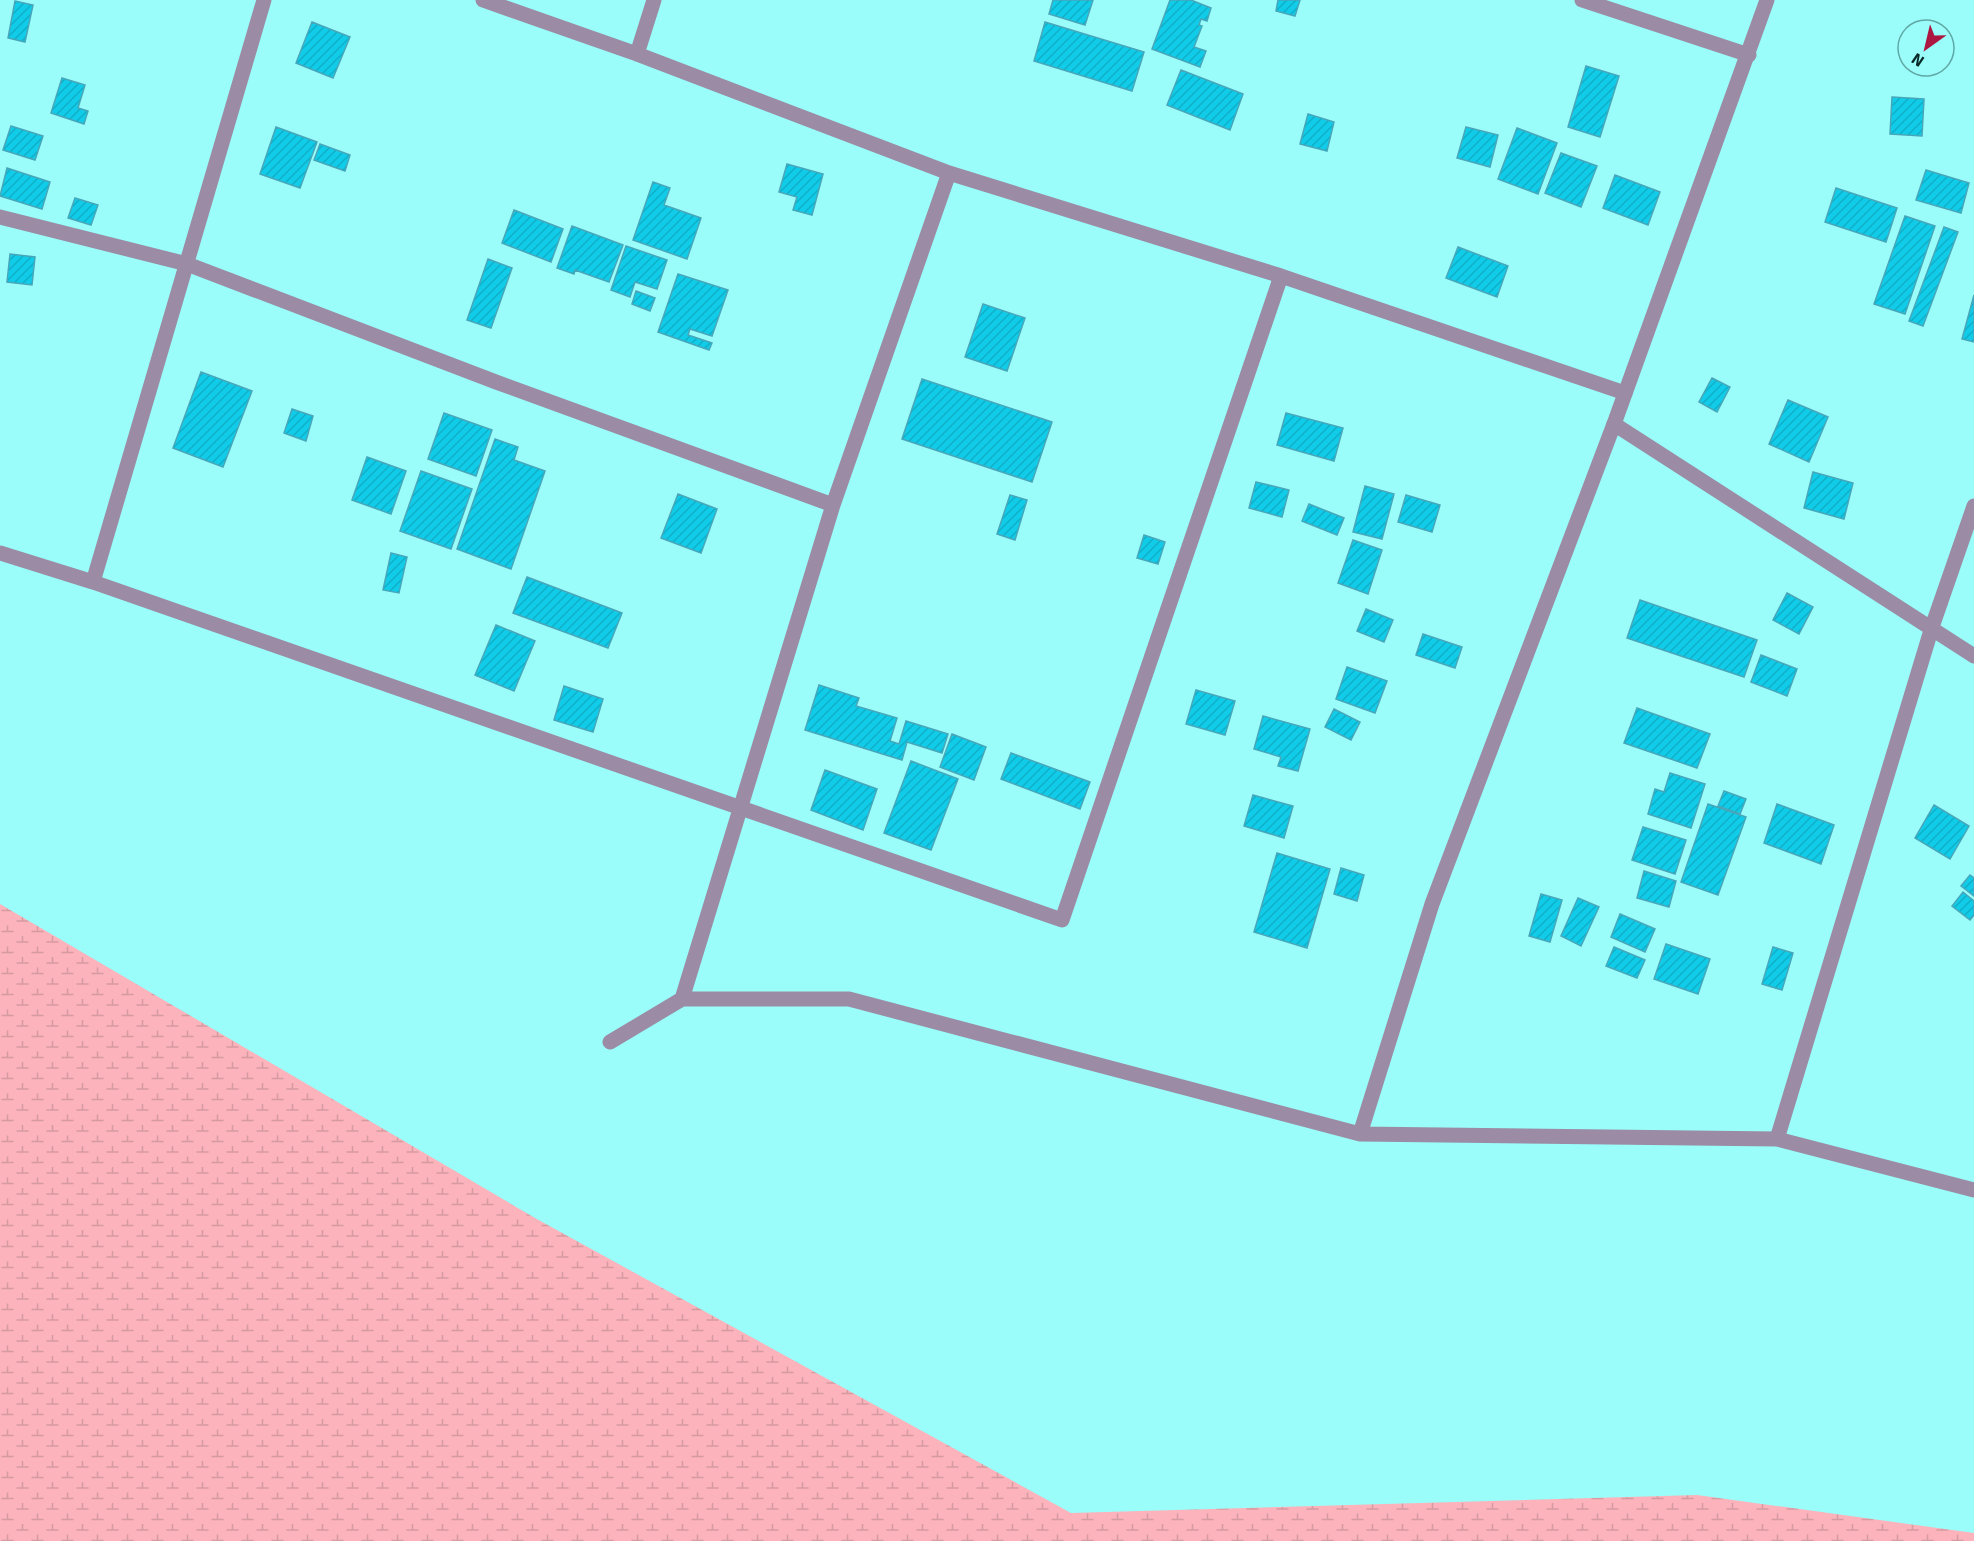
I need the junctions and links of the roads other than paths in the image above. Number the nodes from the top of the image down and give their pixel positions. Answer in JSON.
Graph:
{"nodes":[{"id":1,"x":264,"y":0,"type":"edge"},
{"id":2,"x":483,"y":0,"type":"edge"},
{"id":3,"x":654,"y":0,"type":"edge"},
{"id":4,"x":1582,"y":0,"type":"edge"},
{"id":5,"x":1767,"y":0,"type":"edge"},
{"id":6,"x":637,"y":54,"type":"junction"},
{"id":7,"x":1749,"y":55,"type":"junction"},
{"id":8,"x":949,"y":173,"type":"junction"},
{"id":9,"x":0,"y":217,"type":"edge"},
{"id":10,"x":187,"y":264,"type":"junction"},
{"id":11,"x":1281,"y":276,"type":"junction"},
{"id":12,"x":1625,"y":393,"type":"junction"},
{"id":13,"x":1614,"y":424,"type":"junction"},
{"id":14,"x":833,"y":505,"type":"junction"},
{"id":15,"x":1974,"y":506,"type":"edge"},
{"id":16,"x":0,"y":553,"type":"edge"},
{"id":17,"x":93,"y":582,"type":"junction"},
{"id":18,"x":1932,"y":627,"type":"junction"},
{"id":19,"x":1974,"y":656,"type":"edge"},
{"id":20,"x":740,"y":809,"type":"junction"},
{"id":21,"x":682,"y":999,"type":"junction"},
{"id":22,"x":610,"y":1042,"type":"dead end"},
{"id":23,"x":1360,"y":1134,"type":"junction"},
{"id":24,"x":1777,"y":1139,"type":"junction"},
{"id":25,"x":1974,"y":1190,"type":"edge"}],
"edges":[{"from":1,"to":10,"type":"street"},
{"from":2,"to":6,"type":"street"},
{"from":3,"to":6,"type":"street"},
{"from":4,"to":7,"type":"street"},
{"from":5,"to":7,"type":"street"},
{"from":6,"to":8,"type":"street"},
{"from":7,"to":12,"type":"street"},
{"from":8,"to":11,"type":"street"},
{"from":8,"to":14,"type":"street"},
{"from":9,"to":10,"type":"street"},
{"from":10,"to":14,"type":"street"},
{"from":10,"to":17,"type":"street"},
{"from":11,"to":12,"type":"street"},
{"from":11,"to":20,"type":"street"},
{"from":12,"to":13,"type":"street"},
{"from":13,"to":18,"type":"street"},
{"from":13,"to":23,"type":"street"},
{"from":14,"to":20,"type":"street"},
{"from":15,"to":18,"type":"street"},
{"from":16,"to":17,"type":"street"},
{"from":17,"to":20,"type":"street"},
{"from":18,"to":19,"type":"street"},
{"from":18,"to":24,"type":"street"},
{"from":20,"to":21,"type":"street"},
{"from":21,"to":22,"type":"street"},
{"from":21,"to":23,"type":"street"},
{"from":23,"to":24,"type":"street"},
{"from":24,"to":25,"type":"street"}]}
